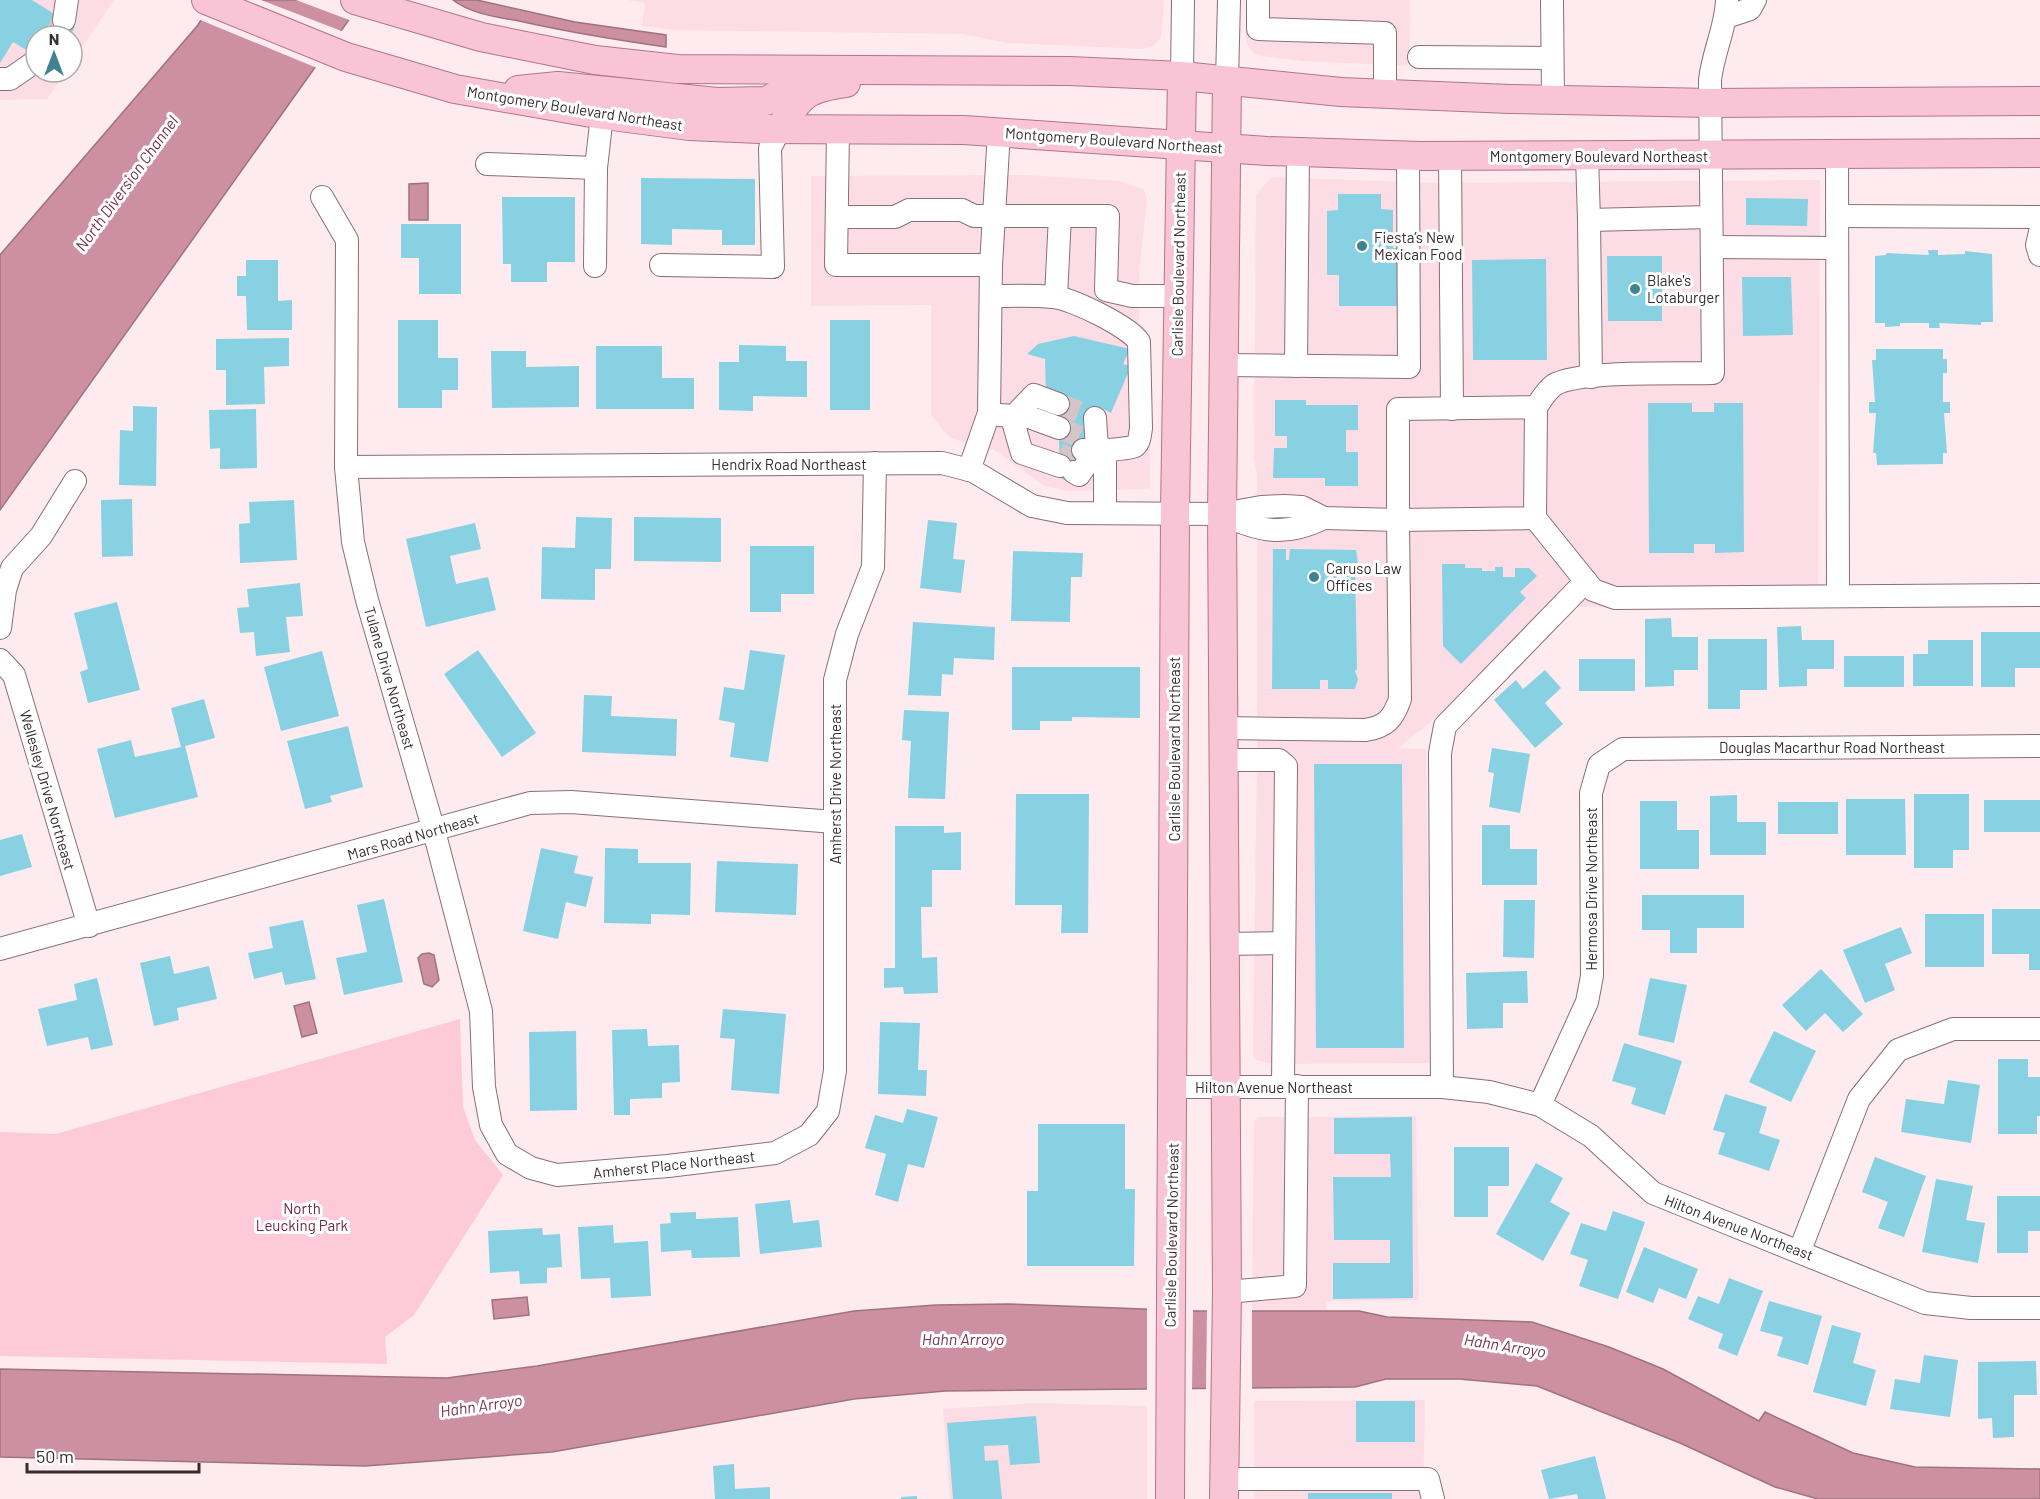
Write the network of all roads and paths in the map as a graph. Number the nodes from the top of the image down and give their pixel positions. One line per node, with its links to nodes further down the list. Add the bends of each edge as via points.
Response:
1 (206, 0): 17 (main road, Montgomery Boulevard Northeast, via 346,57)
2 (1183, 0): 14 (street, Carlisle Boulevard Northeast)
3 (1228, 0): 16 (street)
4 (1258, 0): 18 (street, via 1258,29 1385,33)
5 (1552, 0): 10 (street)
6 (1755, 0): 8 (street, via 1750,9)
7 (362, 3): 12 (main road, via 481,37 595,60 678,69)
8 (1726, 8): 21 (street, via 1712,57)
9 (1419, 57): 10 (street)
10 (1552, 58): 19 (street)
11 (24, 69): 15 (street, via 10,79)
12 (793, 71): 13 (main road); 17 (main road, via 783,90 767,101 717,102 558,86)
13 (898, 71): 14 (main road, via 1069,71); 23 (main road, via 808,91)
14 (1182, 76): 16 (main road); 26 (main road, Carlisle Boulevard Northeast)
15 (0, 79)
16 (1227, 81): 18 (main road); 27 (main road)
17 (477, 93): 22 (main road, Montgomery Boulevard Northeast)
18 (1385, 94): 19 (main road)
19 (1553, 99): 21 (main road)
20 (2040, 101): 21 (main road)
21 (1711, 103): 31 (street)
22 (602, 115): 23 (main road, Montgomery Boulevard Northeast, via 689,126); 36 (street)
23 (780, 129): 24 (main road, Montgomery Boulevard Northeast); 49 (street, via 770,148 773,267)
24 (838, 130): 25 (main road, Montgomery Boulevard Northeast); 41 (street)
25 (999, 132): 26 (main road, Montgomery Boulevard Northeast); 38 (street)
26 (1179, 144): 27 (main road, Montgomery Boulevard Northeast); 53 (main road, Carlisle Boulevard Northeast)
27 (1227, 147): 28 (main road, Montgomery Boulevard Northeast); 55 (main road)
28 (1298, 152): 32 (main road, Montgomery Boulevard Northeast); 56 (street)
29 (2040, 153): 30 (main road, Montgomery Boulevard Northeast)
30 (1837, 154): 31 (main road, Montgomery Boulevard Northeast); 40 (street)
31 (1711, 155): 34 (main road, Montgomery Boulevard Northeast); 42 (street)
32 (1408, 156): 33 (main road, Montgomery Boulevard Northeast); 56 (street, via 1409,367)
33 (1450, 156): 34 (main road, Montgomery Boulevard Northeast); 59 (street)
34 (1587, 156): 44 (street)
35 (487, 164): 36 (street)
36 (596, 168): 51 (street)
37 (322, 197): 64 (street, Tulane Drive Northeast, via 347,240)
38 (984, 216): 39 (street); 41 (street, via 962,210 909,210 895,217); 50 (street)
39 (1060, 216): 53 (street, via 1108,216 1106,290 1132,296); 54 (street)
40 (1837, 216): 43 (street); 47 (street)
41 (837, 217): 50 (street, via 836,265)
42 (1711, 217): 44 (street); 46 (street)
43 (2040, 217)
44 (1589, 220): 57 (street)
45 (2040, 232): 48 (street)
46 (1712, 247): 47 (street); 57 (street, via 1713,374)
47 (1837, 248): 74 (street)
48 (2040, 255)
49 (661, 265)
50 (991, 265): 52 (street)
51 (595, 266)
52 (991, 296): 54 (street); 60 (street)
53 (1178, 296): 68 (main road, Carlisle Boulevard Northeast)
54 (1056, 297): 62 (street, via 1123,325 1139,342 1139,442 1126,448)
55 (1224, 365): 56 (street); 69 (main road)
56 (1296, 366)
57 (1591, 377): 58 (street, via 1552,386)
58 (1536, 407): 59 (street); 70 (street)
59 (1452, 409): 71 (street, via 1398,409)
60 (989, 413): 61 (street); 65 (street)
61 (1012, 418): 62 (street, via 1032,408); 62 (street, via 1022,453)
62 (1076, 441): 67 (street)
63 (875, 463): 64 (street, Hendrix Road Northeast); 65 (street, Hendrix Road Northeast, via 942,464); 81 (street, Amherst Drive Northeast, via 873,567 847,634 835,680)
64 (346, 467): 82 (street, Tulane Drive Northeast, via 353,542 364,589)
65 (969, 470): 67 (street, Hendrix Road Northeast, via 1032,506 1068,513)
66 (75, 481): 75 (street, via 41,536 12,568)
67 (1105, 512): 68 (street, Hendrix Road Northeast)
68 (1175, 512): 69 (street, Hendrix Road Northeast); 90 (main road, Carlisle Boulevard Northeast)
69 (1222, 514): 71 (street, via 1262,529 1302,529 1324,518); 77 (main road)
70 (1534, 518): 71 (street); 72 (street)
71 (1398, 520): 77 (street, via 1401,699 1394,717 1380,728 1365,730)
72 (1586, 580): 74 (street, via 1593,590 1615,598); 91 (street, via 1445,726 1440,753)
73 (2040, 595): 74 (street)
74 (1838, 596)
75 (0, 628)
76 (0, 660): 83 (street, Wellesley Drive Northeast, via 14,675)
77 (1223, 728): 80 (main road)
78 (2040, 746): 79 (street, Douglas Macarthur Road Northeast)
79 (1623, 749): 92 (street, Hermosa Drive Northeast, via 1599,765 1591,793 1592,976 1587,1002)
80 (1224, 760): 84 (street, via 1279,760 1286,766); 85 (main road)
81 (835, 822): 82 (street, Mars Road Northeast, via 571,802 530,803); 93 (street, Amherst Drive Northeast, via 835,1071)
82 (434, 831): 83 (street, Mars Road Northeast); 94 (street, Tulane Drive Northeast, via 481,1011 484,1087 491,1125)
83 (88, 926): 86 (street, Mars Road Northeast)
84 (1284, 943): 85 (street); 89 (street)
85 (1225, 944): 88 (main road)
86 (0, 950)
87 (2040, 1029): 95 (street, via 1953,1029 1898,1050 1859,1100)
88 (1225, 1086): 89 (street, Hilton Avenue Northeast); 90 (street, Hilton Avenue Northeast); 96 (main road)
89 (1290, 1086): 91 (street, Hilton Avenue Northeast); 96 (street, via 1295,1286)
90 (1173, 1087): 99 (main road, Carlisle Boulevard Northeast)
91 (1442, 1087): 92 (street, Hilton Avenue Northeast, via 1490,1092)
92 (1540, 1105): 95 (street, Hilton Avenue Northeast, via 1591,1136 1653,1193)
93 (828, 1111): 94 (street, Amherst Place Northeast, via 809,1135 775,1153 557,1175 531,1168)
94 (507, 1154)
95 (1800, 1250): 97 (street, Hilton Avenue Northeast, via 1925,1303)
96 (1227, 1299): 98 (main road)
97 (2040, 1308)
98 (1224, 1489): 100 (street, via 1428,1479)
99 (1170, 1499)
100 (1433, 1499)

